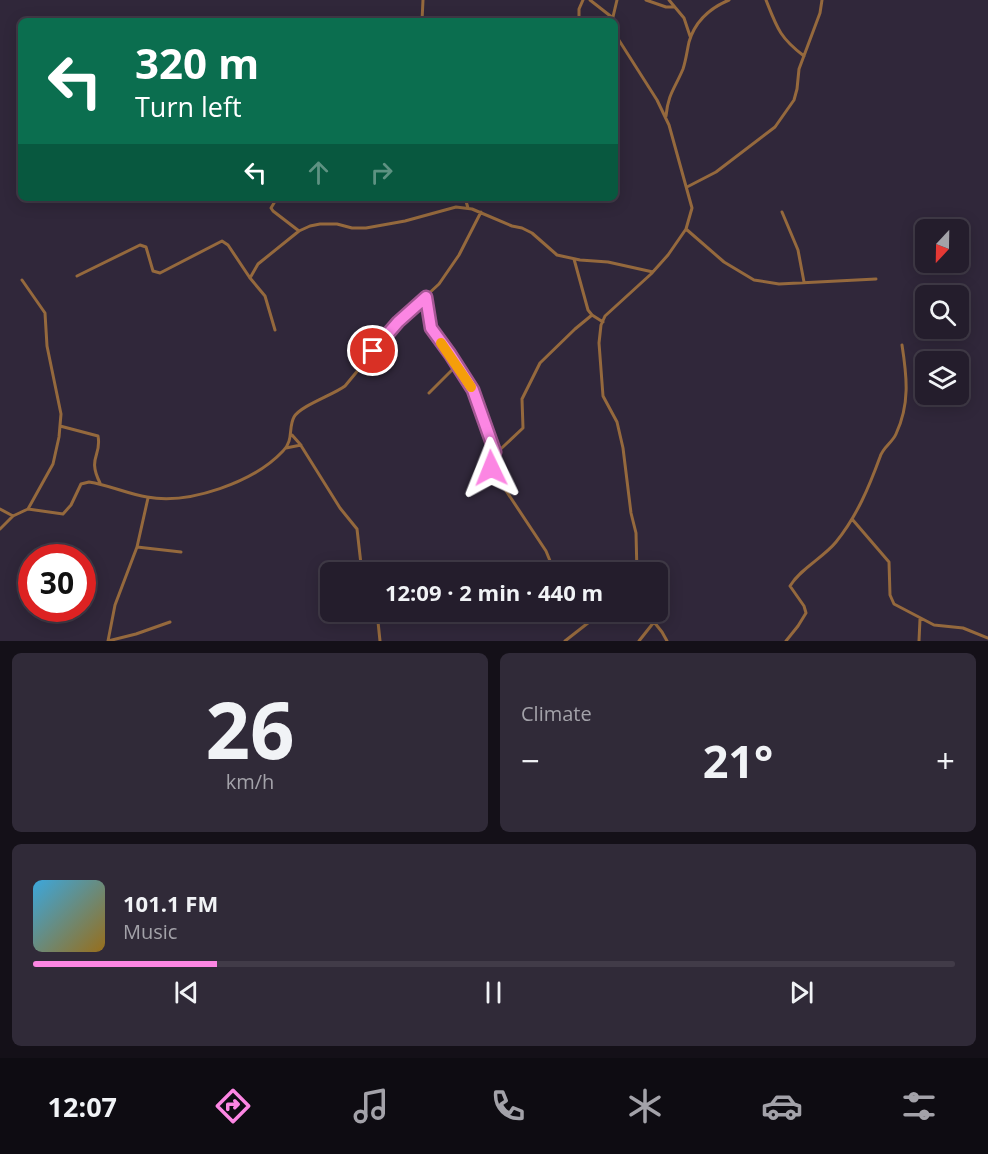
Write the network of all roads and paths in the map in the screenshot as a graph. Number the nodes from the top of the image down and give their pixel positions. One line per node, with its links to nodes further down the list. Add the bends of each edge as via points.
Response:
1 (423, 0): 11 (street)
2 (583, 0): 12 (street)
3 (590, 0): 13 (street)
4 (617, 0): 14 (street)
5 (646, 0): 10 (street)
6 (669, 0): 10 (street)
7 (729, 0): 15 (street, via 700,19)
8 (766, 0): 17 (street, via 780,34)
9 (822, 0): 17 (street)
10 (675, 7): 15 (street, via 684,18)
11 (422, 18)
12 (579, 18)
13 (612, 18)
14 (613, 18)
15 (690, 38): 18 (street, via 683,70 670,94)
16 (618, 39): 18 (street)
17 (804, 56): 19 (street, via 794,100 776,127 716,172)
18 (666, 118): 19 (street)
19 (687, 187): 25 (street, via 692,208)
20 (275, 201): 26 (street, via 273,211)
21 (466, 201): 22 (street)
22 (468, 208): 23 (street); 26 (street, via 456,207 378,226 320,224)
23 (481, 212): 27 (street, via 532,233 557,255); 34 (street, via 459,255)
24 (782, 212): 33 (street, via 798,250)
25 (686, 229): 28 (street); 33 (street, via 724,262 754,280)
26 (299, 231): 30 (street, via 258,264)
27 (574, 259): 28 (street); 35 (street)
28 (653, 272): 36 (street)
29 (77, 276): 30 (street, via 140,245 146,247 153,271 160,273 222,241)
30 (250, 278): 37 (street, via 266,296)
31 (876, 279): 33 (street)
32 (22, 280): 41 (street, via 47,319 47,346)
33 (804, 282)
34 (426, 297): 39 (street, via 431,328); 42 (street, via 398,322 345,386 300,410 294,417)
35 (592, 315): 36 (street); 45 (street, via 540,363 522,399 523,428)
36 (603, 322): 57 (street, via 599,343 603,396 617,422 624,448)
37 (275, 330)
38 (902, 345): 51 (street, via 908,387 900,424 883,450)
39 (457, 365): 40 (street); 45 (street, via 476,398)
40 (429, 393)
41 (60, 426): 46 (street, via 98,436 94,471); 49 (street, via 53,464)
42 (292, 435): 43 (street); 44 (street)
43 (301, 445): 44 (street); 55 (street, via 357,529)
44 (286, 448): 47 (street, via 258,472 235,484 185,497)
45 (495, 452): 56 (street, via 490,459 491,468)
46 (100, 483): 47 (street); 49 (street, via 81,484 63,514)
47 (148, 498): 53 (street)
48 (0, 508): 50 (street)
49 (28, 509): 50 (street)
50 (13, 516): 52 (street)
51 (852, 519): 58 (street, via 889,562 890,595 894,603); 69 (street, via 826,554 790,586 806,613)
52 (0, 529)
53 (137, 547): 54 (street); 64 (street, via 115,605)
54 (181, 552)
55 (361, 562)
56 (550, 562)
57 (637, 562)
58 (920, 619): 63 (street); 70 (street)
59 (170, 622): 64 (street)
60 (378, 622): 65 (street)
61 (589, 622): 66 (street)
62 (654, 622): 67 (street); 68 (street)
63 (988, 638)
64 (108, 641)
65 (381, 641)
66 (565, 641)
67 (639, 641)
68 (667, 641)
69 (786, 641)
70 (918, 641)

